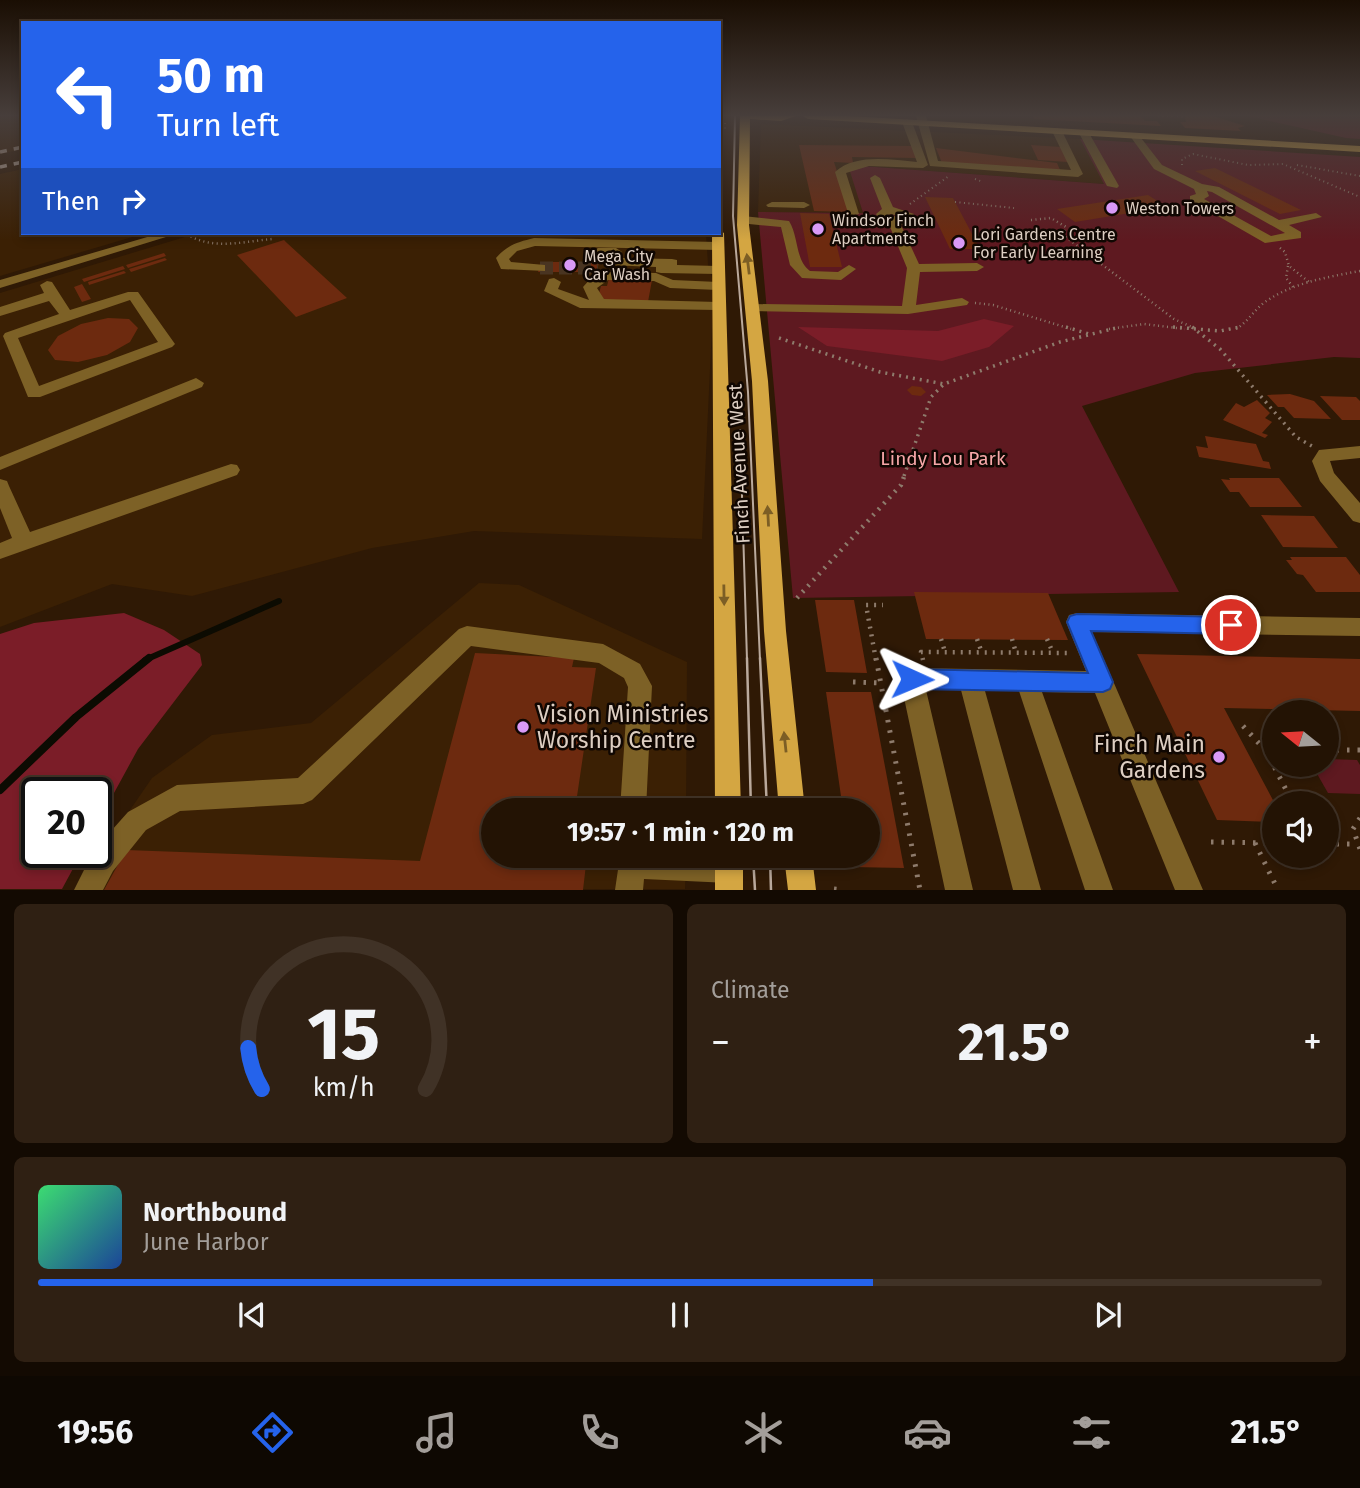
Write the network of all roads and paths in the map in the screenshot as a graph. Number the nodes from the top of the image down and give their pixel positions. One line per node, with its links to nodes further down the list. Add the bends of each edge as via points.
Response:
1 (745, 158): 26 (main road, Finch Avenue West)
2 (920, 158): 23 (street, via 923,165 863,164 840,172)
3 (932, 158): 4 (street, via 934,164 1078,174)
4 (1070, 158)
5 (1098, 158): 16 (street)
6 (1151, 158): 17 (street, via 1158,167)
7 (1185, 158): 10 (path)
8 (1212, 158): 9 (path)
9 (1283, 164): 11 (path); 18 (path)
10 (1182, 171)
11 (1360, 176)
12 (874, 178): 24 (street)
13 (943, 180): 24 (path)
14 (977, 180): 15 (path)
15 (983, 182)
16 (1113, 186)
17 (1201, 192): 28 (street, via 1215,189); 34 (street, via 1194,198)
18 (1360, 197)
19 (955, 202): 22 (path)
20 (772, 205): 21 (street)
21 (804, 205)
22 (1014, 208)
23 (853, 214)
24 (894, 214): 41 (street)
25 (1316, 217): 28 (street)
26 (743, 220): 42 (street, via 785,224 794,263 807,275 841,276); 55 (main road, Finch Avenue West, one-way to 26)
27 (1031, 220): 59 (path, via 1051,218 1066,227 1063,234 1174,319)
28 (1277, 224): 34 (street, via 1297,235)
29 (166, 235): 45 (street)
30 (188, 235): 32 (path, via 232,244)
31 (558, 235): 33 (street)
32 (273, 239)
33 (718, 239): 35 (street); 43 (main road, Finch Avenue West)
34 (1269, 240): 37 (path, via 1285,252)
35 (675, 244): 39 (street, via 534,242 513,248 502,258 506,267); 46 (street)
36 (526, 251): 46 (street, via 616,252 614,262)
37 (1288, 264): 48 (path); 50 (path, via 1286,278)
38 (977, 267): 41 (street)
39 (540, 268)
40 (598, 268): 46 (street)
41 (914, 268): 56 (street)
42 (849, 269)
43 (718, 270): 46 (street); 52 (main road, Finch Avenue West)
44 (1360, 271): 48 (path)
45 (41, 272): 49 (street); 51 (street)
46 (669, 274): 52 (street); 54 (street); 54 (street, via 606,276 597,280 590,293 600,303)
47 (554, 282): 54 (street, via 551,290 580,304 669,312)
48 (1309, 282): 50 (path)
49 (0, 285)
50 (1294, 288): 59 (path, via 1263,303 1235,330)
51 (52, 295): 57 (street); 58 (street)
52 (718, 296): 54 (street); 95 (main road, Finch Avenue West, one-way to 95)
53 (962, 302): 56 (street); 60 (path, via 993,305)
54 (670, 303)
55 (753, 308): 56 (street); 96 (main road, Finch Avenue West, one-way to 55)
56 (908, 310)
57 (0, 312)
58 (67, 316): 58 (street, via 10,336 34,393 167,344 133,295)
59 (1199, 330): 60 (path, via 1153,323); 65 (path, via 1296,437)
60 (1089, 334): 63 (path)
61 (779, 338): 63 (path, via 864,370)
62 (196, 383): 66 (street)
63 (943, 384): 72 (path, via 931,397 901,485)
64 (1360, 452): 65 (street)
65 (1325, 454): 69 (street, via 1321,461 1326,476)
66 (0, 464)
67 (231, 470): 70 (street)
68 (2, 494): 70 (street)
69 (1360, 516)
70 (24, 542): 71 (street)
71 (0, 551)
72 (797, 598)
73 (883, 605): 89 (path, via 866,605)
74 (1360, 627): 83 (street, via 1077,622)
75 (941, 639): 79 (path)
76 (977, 639): 80 (path)
77 (1012, 639): 81 (path)
78 (1047, 639): 82 (path)
79 (945, 652): 80 (path); 84 (path, via 921,652)
80 (982, 653): 81 (path)
81 (1016, 653): 82 (path)
82 (1054, 653): 83 (path)
83 (1090, 653): 88 (street)
84 (927, 679): 85 (street); 111 (street, via 912,679)
85 (970, 680): 86 (street); 112 (street)
86 (1027, 681): 88 (street); 113 (street)
87 (853, 682): 89 (path)
88 (1103, 682): 114 (street)
89 (881, 683): 110 (path)
90 (1243, 726): 91 (path)
91 (1262, 746)
92 (1339, 750): 93 (path)
93 (1360, 750)
94 (635, 798): 107 (street, via 640,685 632,671 603,654 467,636 303,791 177,798 137,821 103,861)
95 (728, 798)
96 (791, 798)
97 (1360, 818): 102 (path, via 1353,830)
98 (1211, 842): 99 (path)
99 (1255, 843): 100 (path); 115 (path)
100 (1262, 843)
101 (1339, 845): 102 (path)
102 (1359, 847)
103 (799, 868): 108 (main road)
104 (630, 870): 105 (street)
105 (729, 872)
106 (834, 889): 109 (path)
107 (88, 890)
108 (802, 890)
109 (843, 890)
110 (920, 890)
111 (959, 890)
112 (1027, 890)
113 (1099, 890)
114 (1189, 890)
115 (1278, 890)

